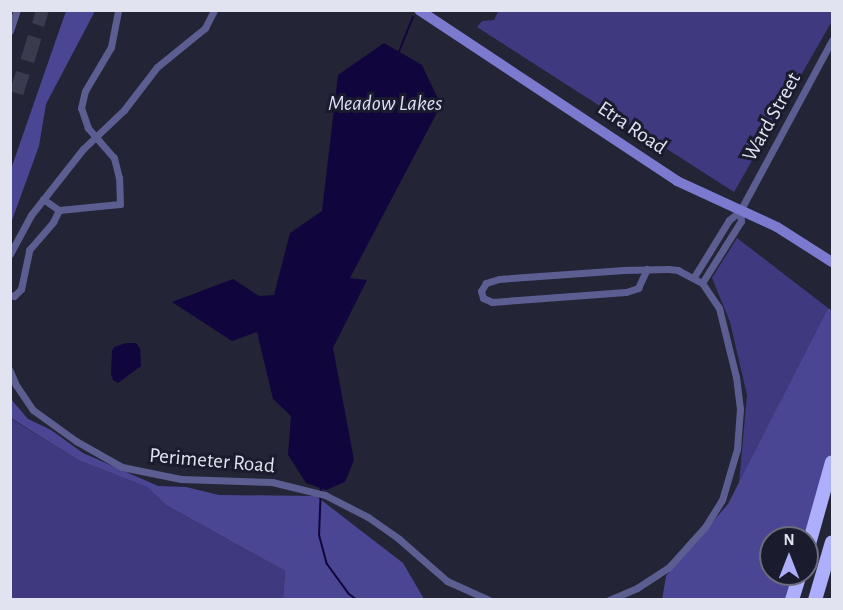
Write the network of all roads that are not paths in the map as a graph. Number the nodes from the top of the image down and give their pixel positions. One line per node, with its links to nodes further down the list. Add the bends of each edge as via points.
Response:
1 (17, 10): 5 (street)
2 (118, 10): 7 (street, via 111,47 81,100 82,114)
3 (214, 10): 7 (street, via 205,28 157,67 124,110)
4 (419, 10): 10 (main road, Etra Road, via 677,181)
5 (10, 31)
6 (832, 40): 10 (street, Ward Street)
7 (96, 137): 8 (street); 9 (street, via 114,158 120,204)
8 (43, 199): 9 (street); 11 (street)
9 (59, 210): 16 (street, via 29,250 21,289)
10 (740, 211): 12 (main road, Etra Road, via 794,237); 14 (street, via 729,220); 15 (street, via 741,221)
11 (10, 254)
12 (832, 262)
13 (647, 269): 13 (street, via 644,280 634,291 492,302 483,298 482,286 489,280); 14 (street, via 678,270)
14 (694, 277): 15 (street)
15 (702, 283): 22 (street, via 719,308 738,392 739,430 728,482 705,527 669,567)
16 (10, 296)
17 (10, 371): 21 (street, Perimeter Road, via 33,410 122,467 181,479 272,482 315,491 376,522 447,581)
18 (832, 462): 19 (highway)
19 (814, 526)
20 (832, 542): 23 (highway)
21 (489, 600)
22 (609, 600)
23 (815, 600)

